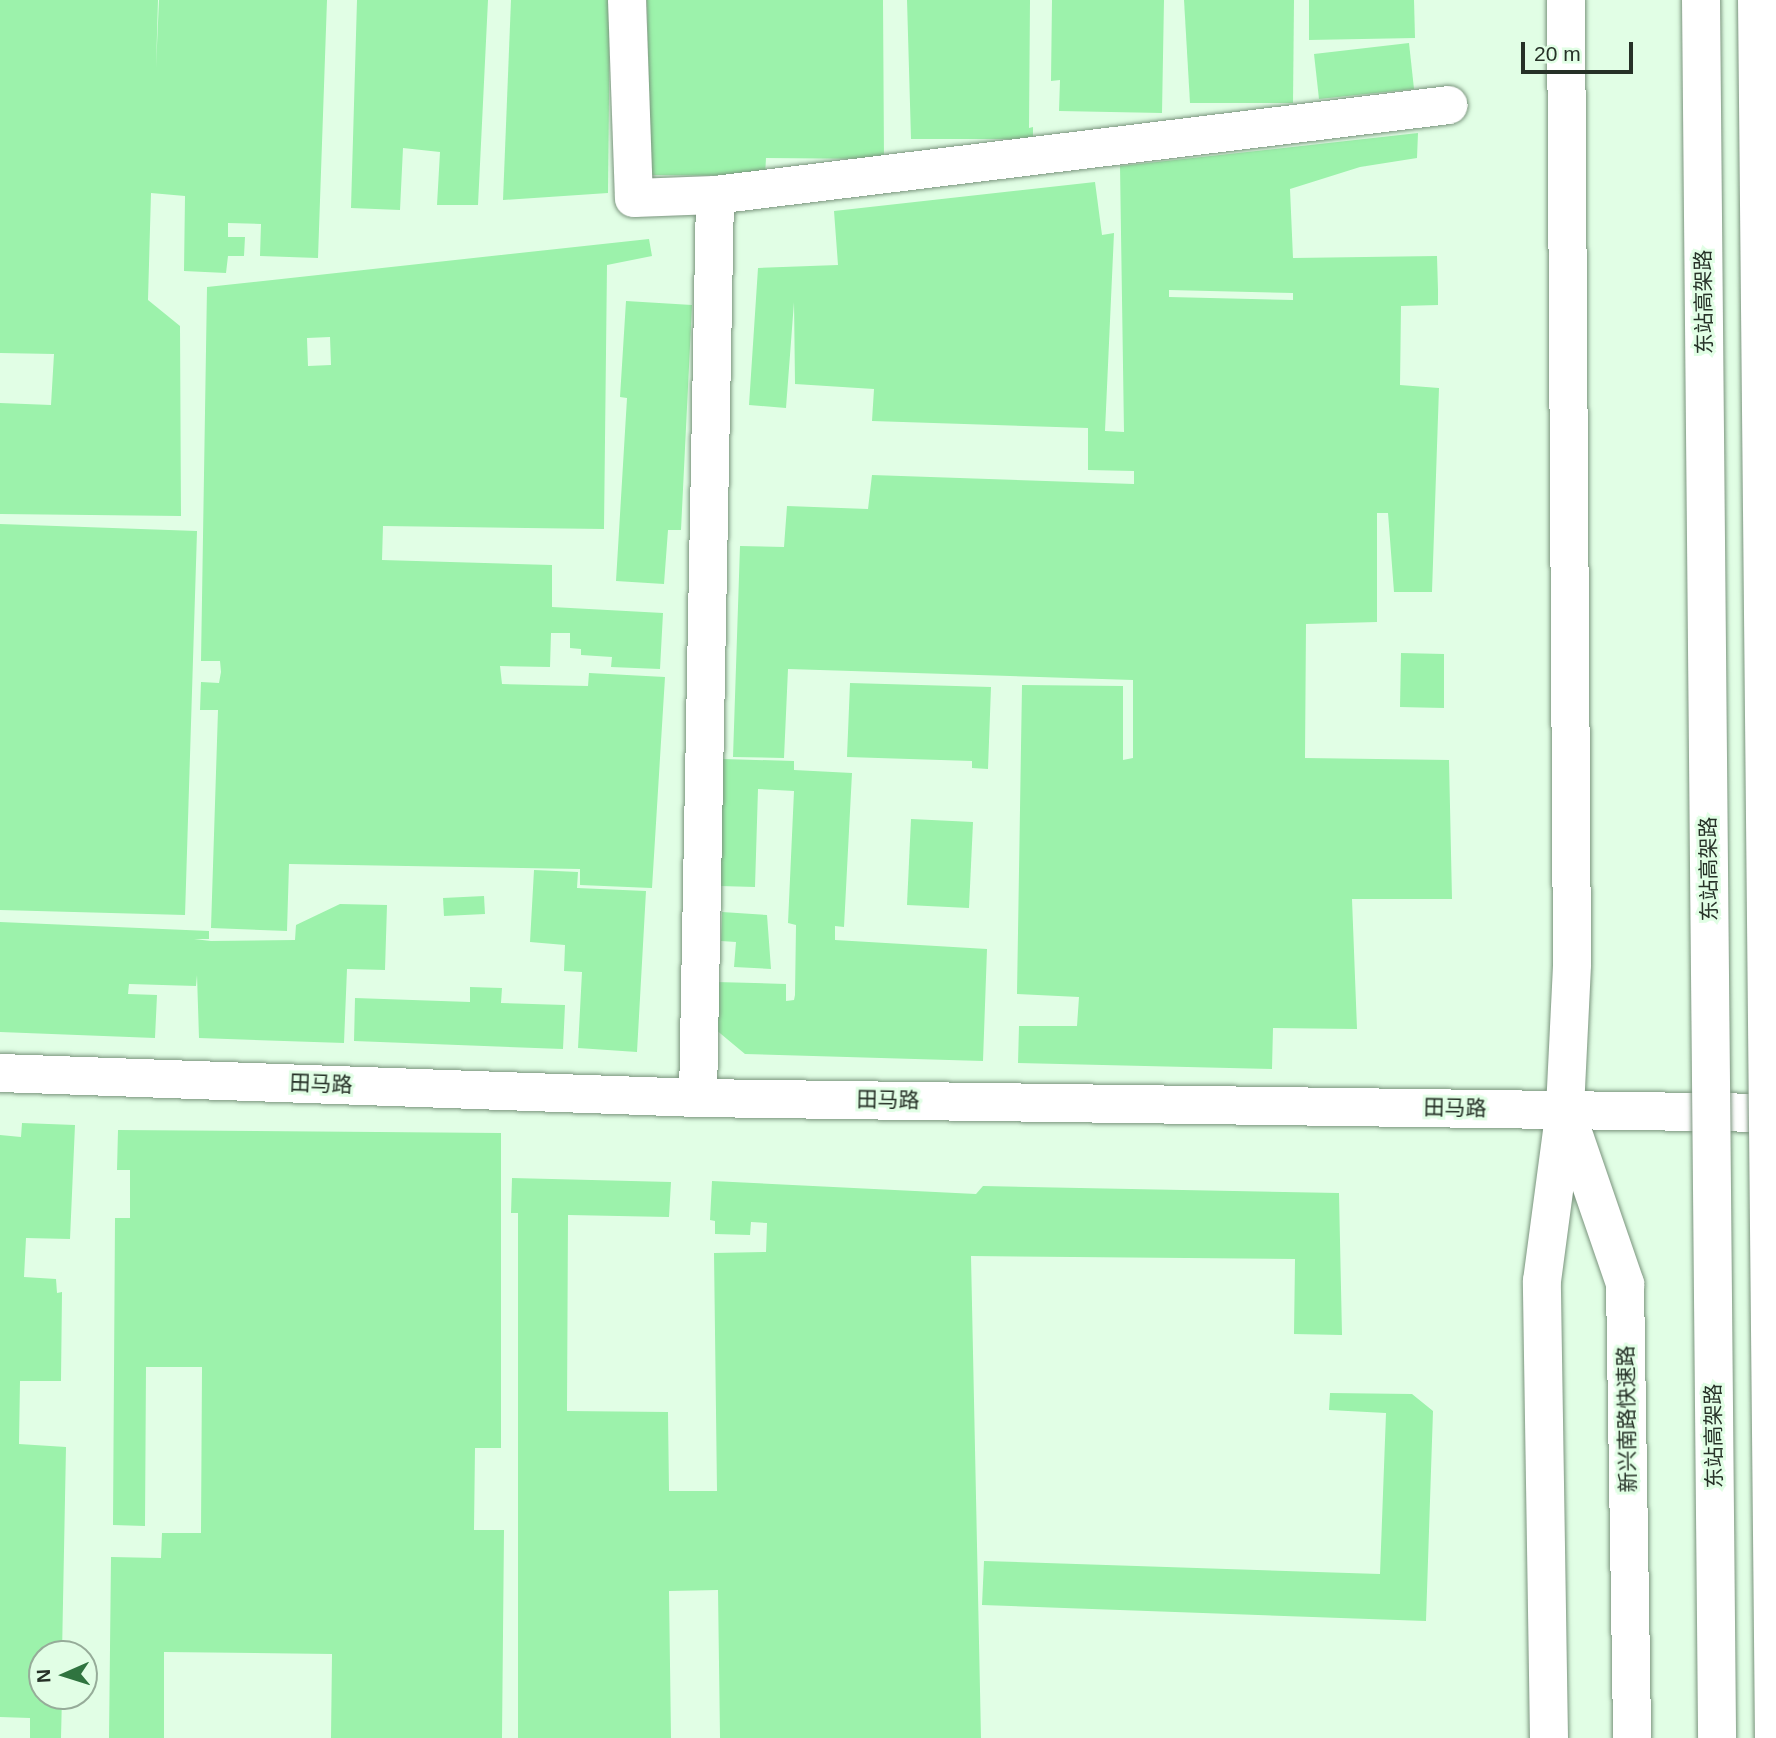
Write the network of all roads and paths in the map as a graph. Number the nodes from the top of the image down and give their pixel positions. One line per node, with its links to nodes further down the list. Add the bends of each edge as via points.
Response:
1 (627, 0): 6 (main road, via 634,198)
2 (1566, 0): 9 (main road, via 1572,964)
3 (1701, 0): 13 (main road, 东站高架路, bridge)
4 (1757, 0): 14 (main road, bridge)
5 (1449, 104): 6 (main road)
6 (715, 195): 8 (main road)
7 (0, 1073): 8 (main road, 田马路)
8 (698, 1098): 9 (main road, 田马路)
9 (1565, 1109): 10 (main road, 田马路); 11 (main road, via 1542,1282); 12 (main road, 新兴南路快速路, via 1625,1284)
10 (1776, 1113)
11 (1549, 1738)
12 (1632, 1738)
13 (1717, 1738)
14 (1774, 1738)

